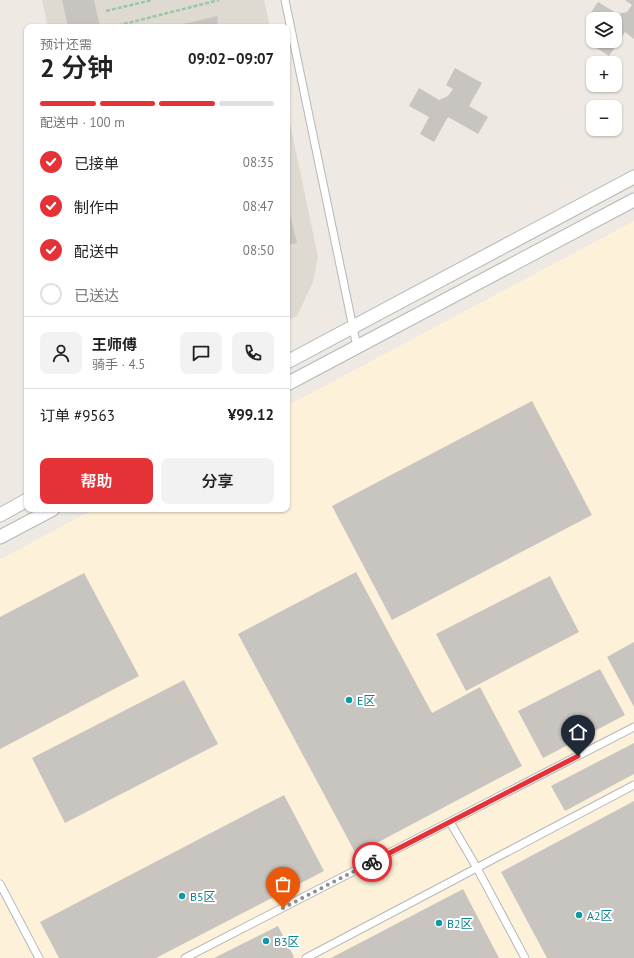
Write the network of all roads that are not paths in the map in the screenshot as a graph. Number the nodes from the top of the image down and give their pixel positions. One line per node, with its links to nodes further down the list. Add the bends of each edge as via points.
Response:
1 (285, 0): 2 (lane)
2 (290, 24)
3 (290, 24): 6 (lane)
4 (634, 177): 6 (street)
5 (634, 200): 7 (street)
6 (353, 327): 7 (lane); 8 (street)
7 (357, 347): 9 (street)
8 (290, 360)
9 (290, 382)
10 (24, 502): 12 (street)
11 (47, 512): 13 (street)
12 (0, 515)
13 (0, 537)
14 (634, 727): 16 (lane)
15 (634, 785): 17 (lane)
16 (450, 822): 17 (lane); 20 (lane)
17 (477, 868): 21 (lane); 22 (lane)
18 (0, 884): 19 (lane)
19 (39, 958)
20 (185, 958)
21 (306, 958)
22 (525, 958)

